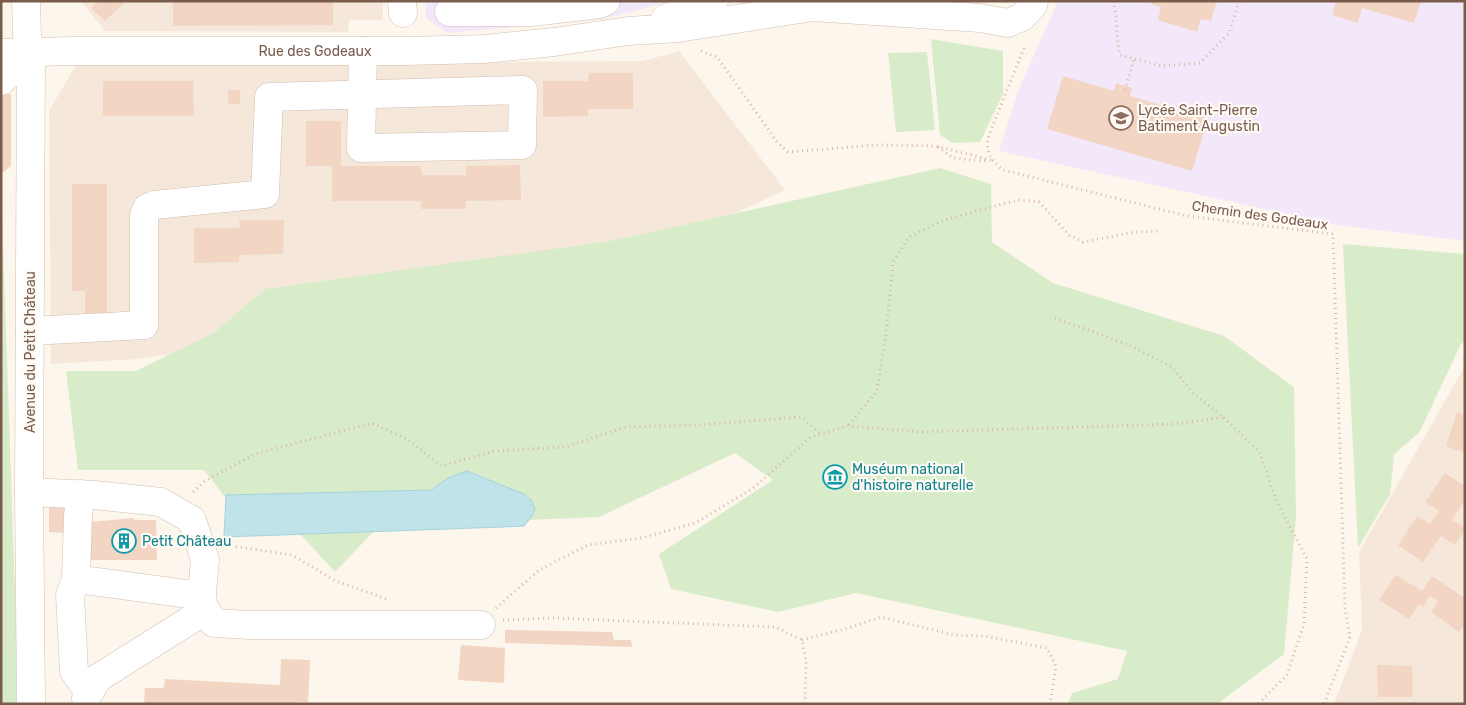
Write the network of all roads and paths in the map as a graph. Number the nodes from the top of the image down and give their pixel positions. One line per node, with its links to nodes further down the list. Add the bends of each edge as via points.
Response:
1 (26, 1): 14 (street, Avenue du Petit Château)
2 (606, 1): 7 (street, via 532,12)
3 (714, 1): 9 (street, Rue des Godeaux)
4 (1034, 1): 8 (street, Rue des Godeaux, via 1022,17 1008,22 814,7)
5 (1113, 1): 15 (path, via 1120,55)
6 (1239, 1): 15 (path, via 1229,33 1200,64 1162,66)
7 (453, 7): 12 (street, via 438,27)
8 (678, 28): 9 (street, Rue des Godeaux); 19 (path, via 689,46 717,57 777,142 788,152 876,144)
9 (628, 31): 12 (street, Rue des Godeaux, via 484,49)
10 (1024, 48): 20 (path, via 986,144)
11 (363, 51): 12 (street, Rue des Godeaux); 14 (street, Rue des Godeaux); 18 (street)
12 (406, 51)
13 (1, 53): 14 (street, Rue des Godeaux)
14 (31, 53): 16 (street); 23 (street, Avenue du Petit Château)
15 (1134, 59): 17 (path)
16 (1, 81)
17 (1125, 90)
18 (362, 94): 18 (street, via 361,148 522,145 523,90); 23 (street, via 269,97 266,194 146,208 144,325)
19 (936, 146): 20 (path); 20 (path, via 952,158)
20 (991, 160): 40 (path, Chemin des Godeaux, via 1003,170 1187,216 1333,234 1345,608 1350,636)
21 (1159, 231): 25 (path, via 1083,242 1070,235 1039,202 1018,200 944,220 910,238 893,262 877,391)
22 (1056, 318): 24 (path, via 1129,345 1172,366 1193,394)
23 (30, 331): 27 (street, Avenue du Petit Château)
24 (1223, 418): 25 (path, via 1176,424 921,432); 39 (path, via 1259,451 1276,500 1308,559 1304,624 1287,675)
25 (848, 426): 26 (path)
26 (821, 434): 29 (path, via 801,417 626,427 566,447 494,451 441,466 409,440 372,423 255,454 205,481); 34 (path, via 811,438 752,489 695,523 641,538 588,545 539,570 494,610)
27 (30, 492): 28 (street); 36 (street, Avenue du Petit Château)
28 (81, 494): 29 (street, via 161,502); 31 (street)
29 (175, 510): 30 (street, via 192,520)
30 (198, 540): 32 (path, via 292,556 336,581); 33 (street, via 205,560)
31 (76, 579): 33 (street); 33 (street, via 70,595 74,671 87,695 98,678)
32 (388, 600)
33 (204, 603): 34 (street, via 214,622 249,625)
34 (486, 622): 35 (path, via 553,618 775,627)
35 (802, 640): 37 (path, via 806,661); 38 (path, via 881,617 954,635 984,636 1047,648 1056,666)
36 (31, 704)
37 (805, 704)
38 (1050, 704)
39 (1258, 704)
40 (1324, 704)

